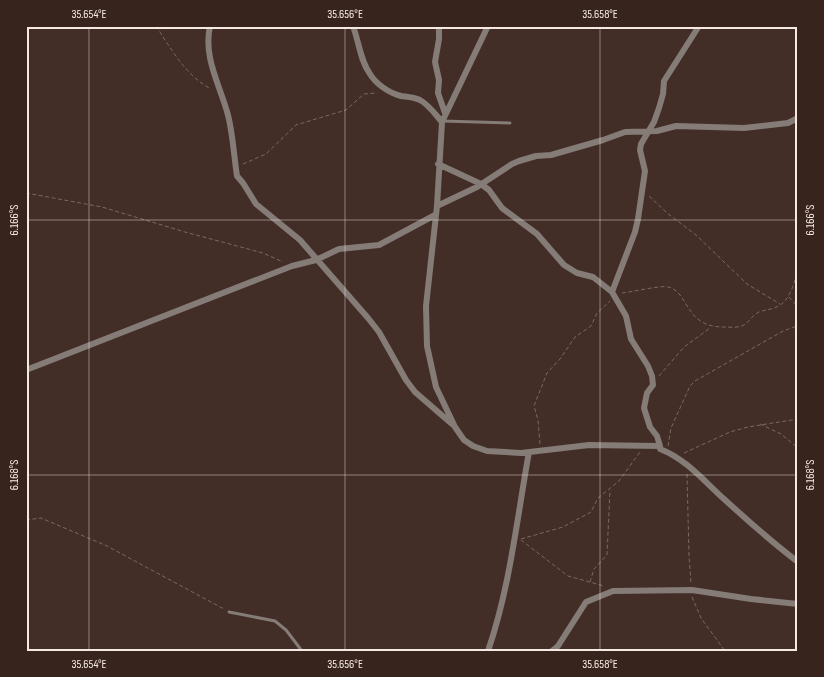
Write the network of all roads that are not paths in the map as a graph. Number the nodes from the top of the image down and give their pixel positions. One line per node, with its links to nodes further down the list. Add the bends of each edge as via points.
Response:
1 (210, 26): 15 (street, via 208,51 228,118 237,176 256,204 287,228)
2 (352, 26): 8 (street, via 370,74 386,90 421,101)
3 (439, 26): 6 (street, via 435,62 438,93)
4 (488, 26): 6 (street)
5 (698, 26): 10 (street, via 664,81 659,108)
6 (445, 113): 8 (street)
7 (798, 118): 10 (street, via 788,123 744,128 676,126)
8 (442, 121): 9 (lane); 11 (street)
9 (510, 123)
10 (648, 132): 12 (street, via 625,132 558,153 519,161); 16 (street, via 640,150 644,172 635,232)
11 (438, 164): 12 (street); 13 (street)
12 (481, 184): 13 (street); 16 (street, via 502,208 537,234 564,265 592,278)
13 (437, 206): 14 (street)
14 (436, 215): 15 (street, via 378,245 339,249); 18 (street, via 426,306 427,346 436,387)
15 (316, 260): 17 (street, via 292,266); 18 (street, via 379,332 415,392)
16 (613, 293): 19 (street, via 626,316 632,340 648,366 652,385 644,408)
17 (26, 370)
18 (455, 427): 20 (street, via 473,446 502,452)
19 (660, 446): 20 (street, via 589,444); 21 (street, via 685,463)
20 (529, 452): 25 (street, via 506,590)
21 (798, 562)
22 (798, 604): 26 (street, via 692,590 613,591 586,602)
23 (228, 612): 24 (lane, via 275,620)
24 (302, 651)
25 (488, 651)
26 (552, 651)

